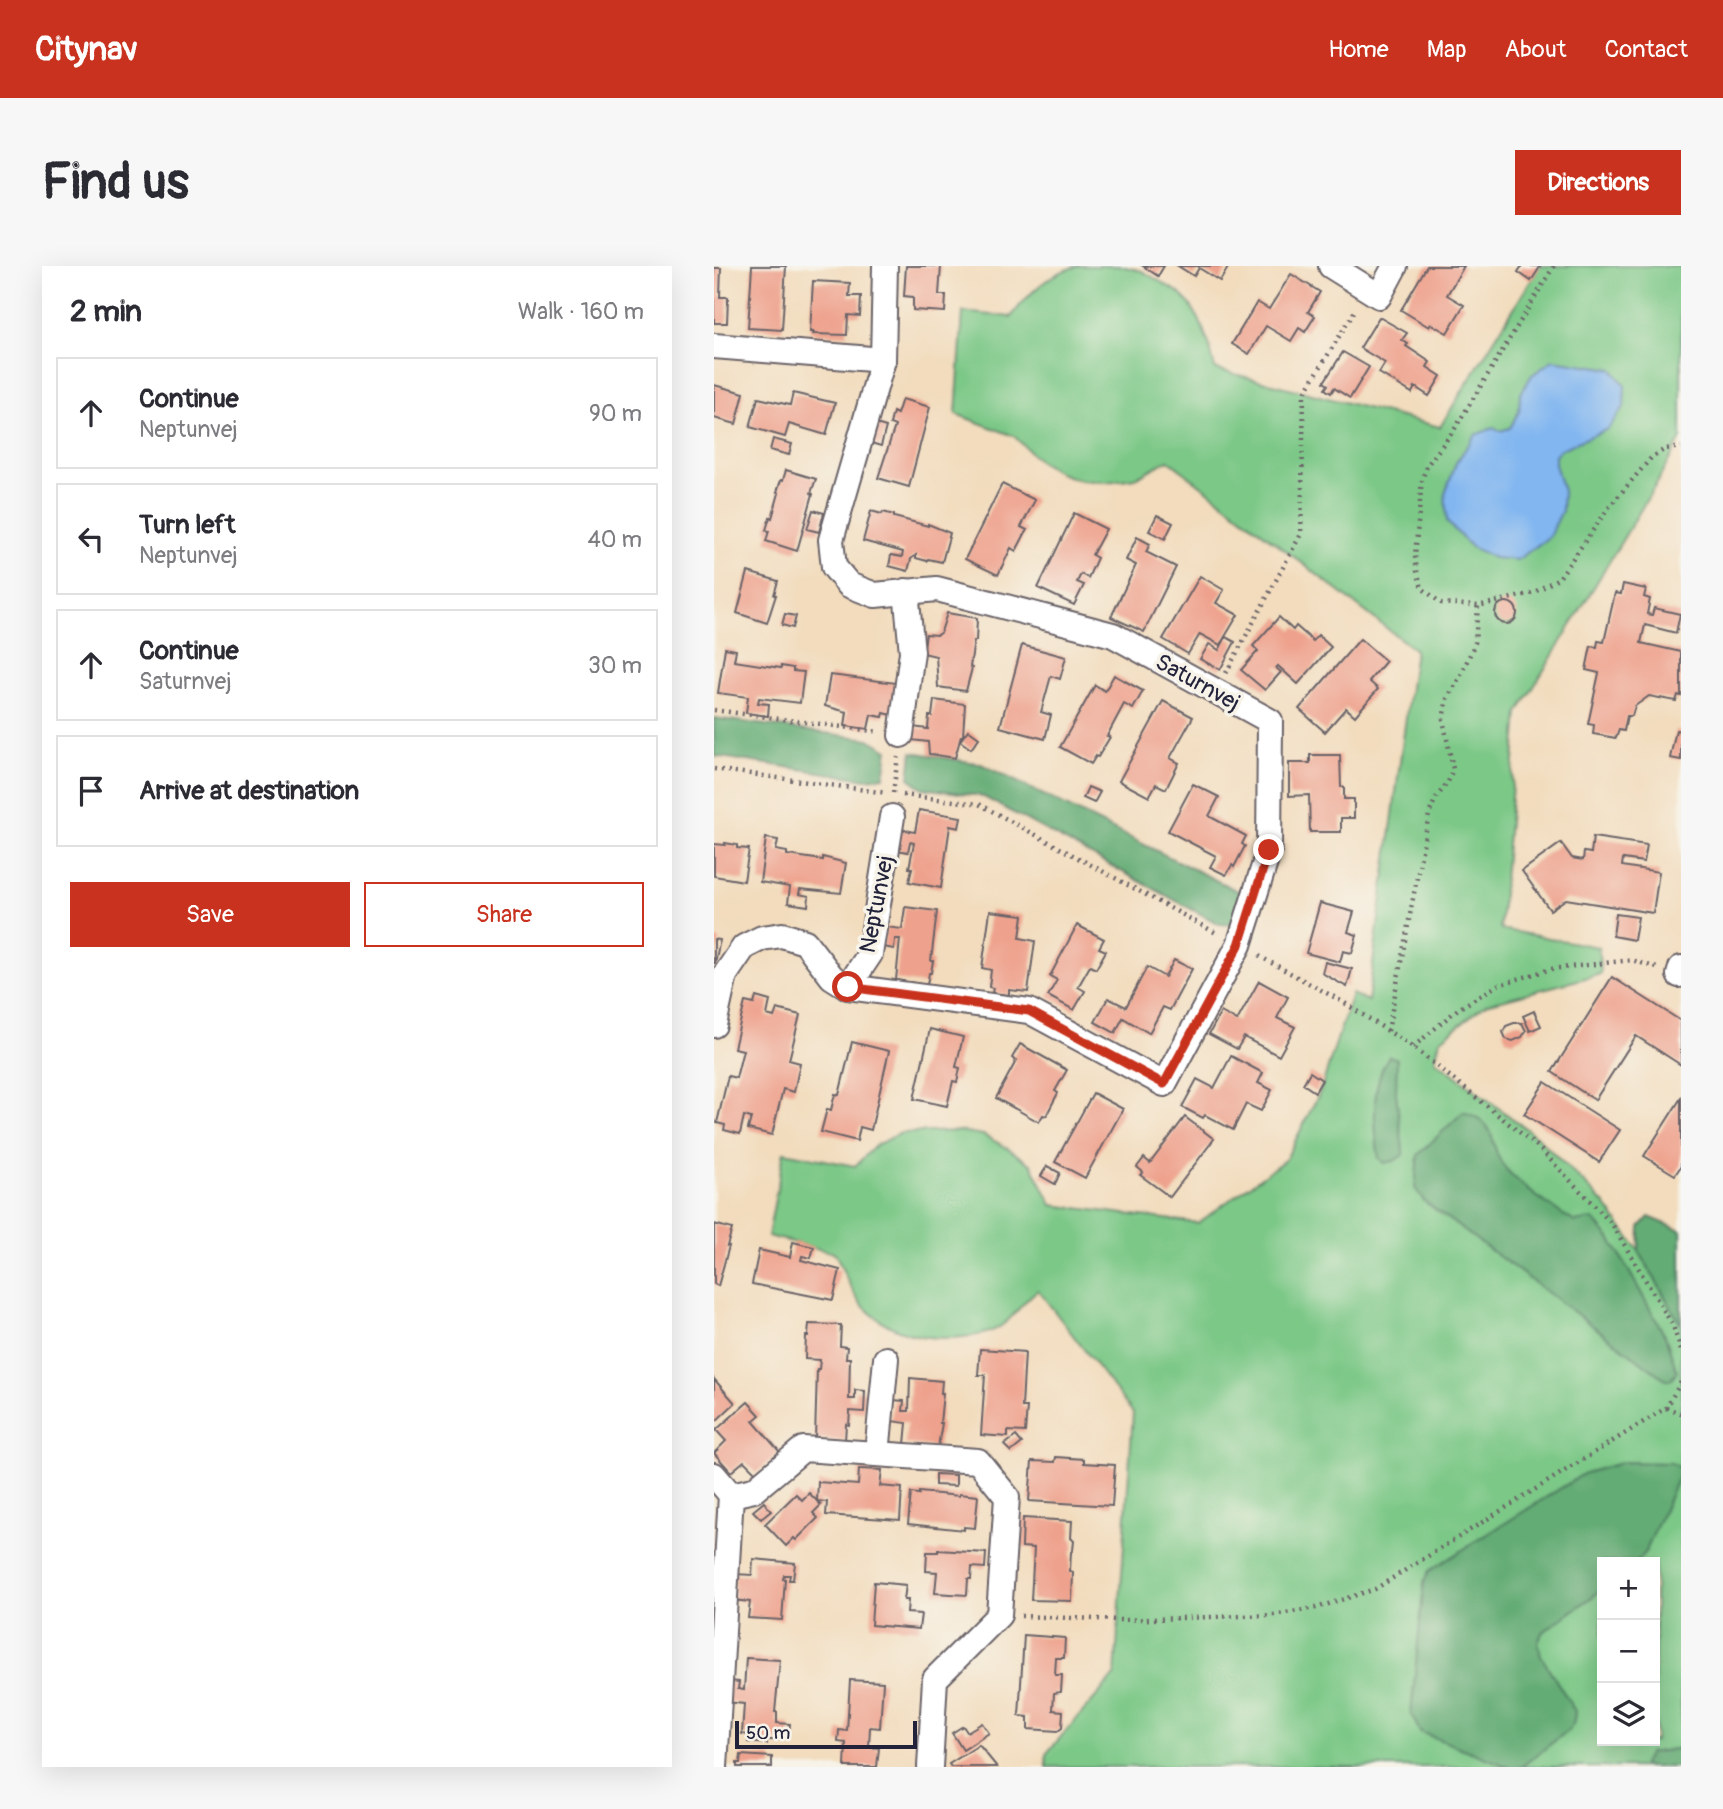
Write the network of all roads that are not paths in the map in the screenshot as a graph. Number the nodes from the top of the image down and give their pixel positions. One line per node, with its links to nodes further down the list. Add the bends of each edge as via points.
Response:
1 (886, 266): 5 (street, Saturnvej)
2 (1331, 266): 3 (street, via 1379,296)
3 (1395, 266)
4 (714, 346): 5 (street)
5 (883, 360): 6 (street, Saturnvej, via 831,540 834,567 849,585 875,595)
6 (906, 591): 7 (street, via 912,652); 9 (street, Saturnvej, via 937,589 1114,635 1270,721 1269,850 1239,945 1164,1084 1029,1011)
7 (901, 735)
8 (892, 817): 9 (street, Neptunvej, via 870,954)
9 (848, 987): 10 (street, Neptunvej, via 832,977 805,942 782,935 762,937 744,947 725,975)
10 (714, 1025)
11 (886, 1359): 12 (street)
12 (877, 1454): 14 (street, via 803,1449 754,1490); 16 (street, via 978,1461 1007,1497 999,1615 935,1679)
13 (714, 1475): 14 (street)
14 (732, 1495): 15 (street)
15 (715, 1767)
16 (930, 1767)

